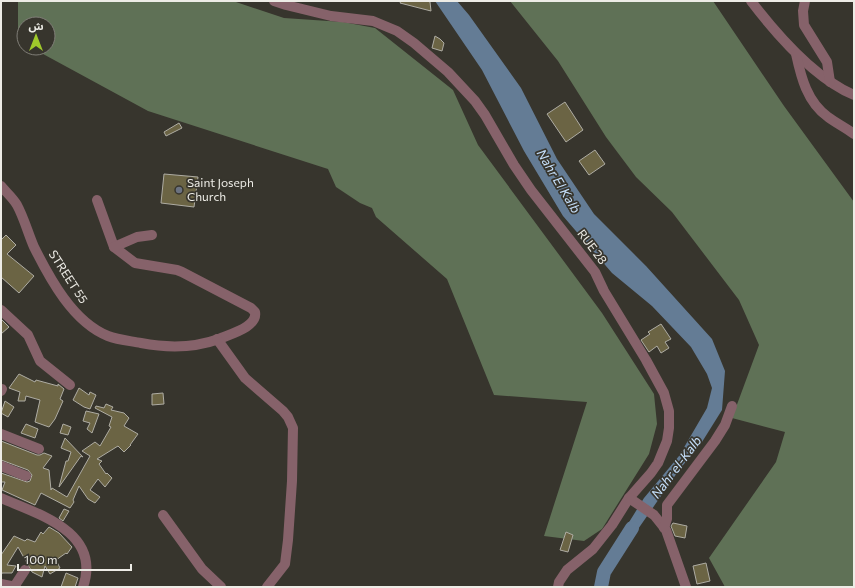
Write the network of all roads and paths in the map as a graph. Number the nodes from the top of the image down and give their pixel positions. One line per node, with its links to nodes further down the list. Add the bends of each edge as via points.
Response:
1 (274, 1): 21 (street, RUE 28, via 331,16 373,22 397,31 448,72 475,101 531,190 595,272 666,397 669,428 663,452 650,473)
2 (751, 1): 4 (street)
3 (805, 1): 5 (street, via 804,25 827,62)
4 (796, 54): 5 (street); 7 (street, via 809,98 826,116)
5 (830, 82): 6 (street)
6 (854, 95)
7 (854, 134)
8 (1, 186): 13 (street, STREET 55, via 16,204 50,278 81,319 96,330 109,336 178,347 198,345)
9 (97, 200): 11 (street)
10 (152, 235): 11 (street, via 137,237)
11 (114, 247): 13 (street, STREET 55, via 135,263 177,270 254,310 256,315 252,323)
12 (1, 310): 14 (street, via 28,335 40,361)
13 (217, 339): 29 (street, via 245,378 283,411 293,428 288,540 284,564)
14 (70, 385)
15 (732, 406): 23 (street, via 725,425 715,441 667,505)
16 (1, 434): 17 (street)
17 (38, 450)
18 (1, 466): 19 (street)
19 (26, 476)
20 (1, 498): 27 (street, via 53,520 65,528 79,544 84,555 86,568)
21 (629, 498): 23 (street, via 654,515); 30 (street, RUE 28, via 593,549 567,570)
22 (163, 515): 28 (street, via 202,569)
23 (664, 528): 31 (street)
24 (25, 570): 26 (street)
25 (1, 584): 26 (street)
26 (15, 587)
27 (83, 587)
28 (221, 587)
29 (267, 587)
30 (558, 587)
31 (686, 587)

